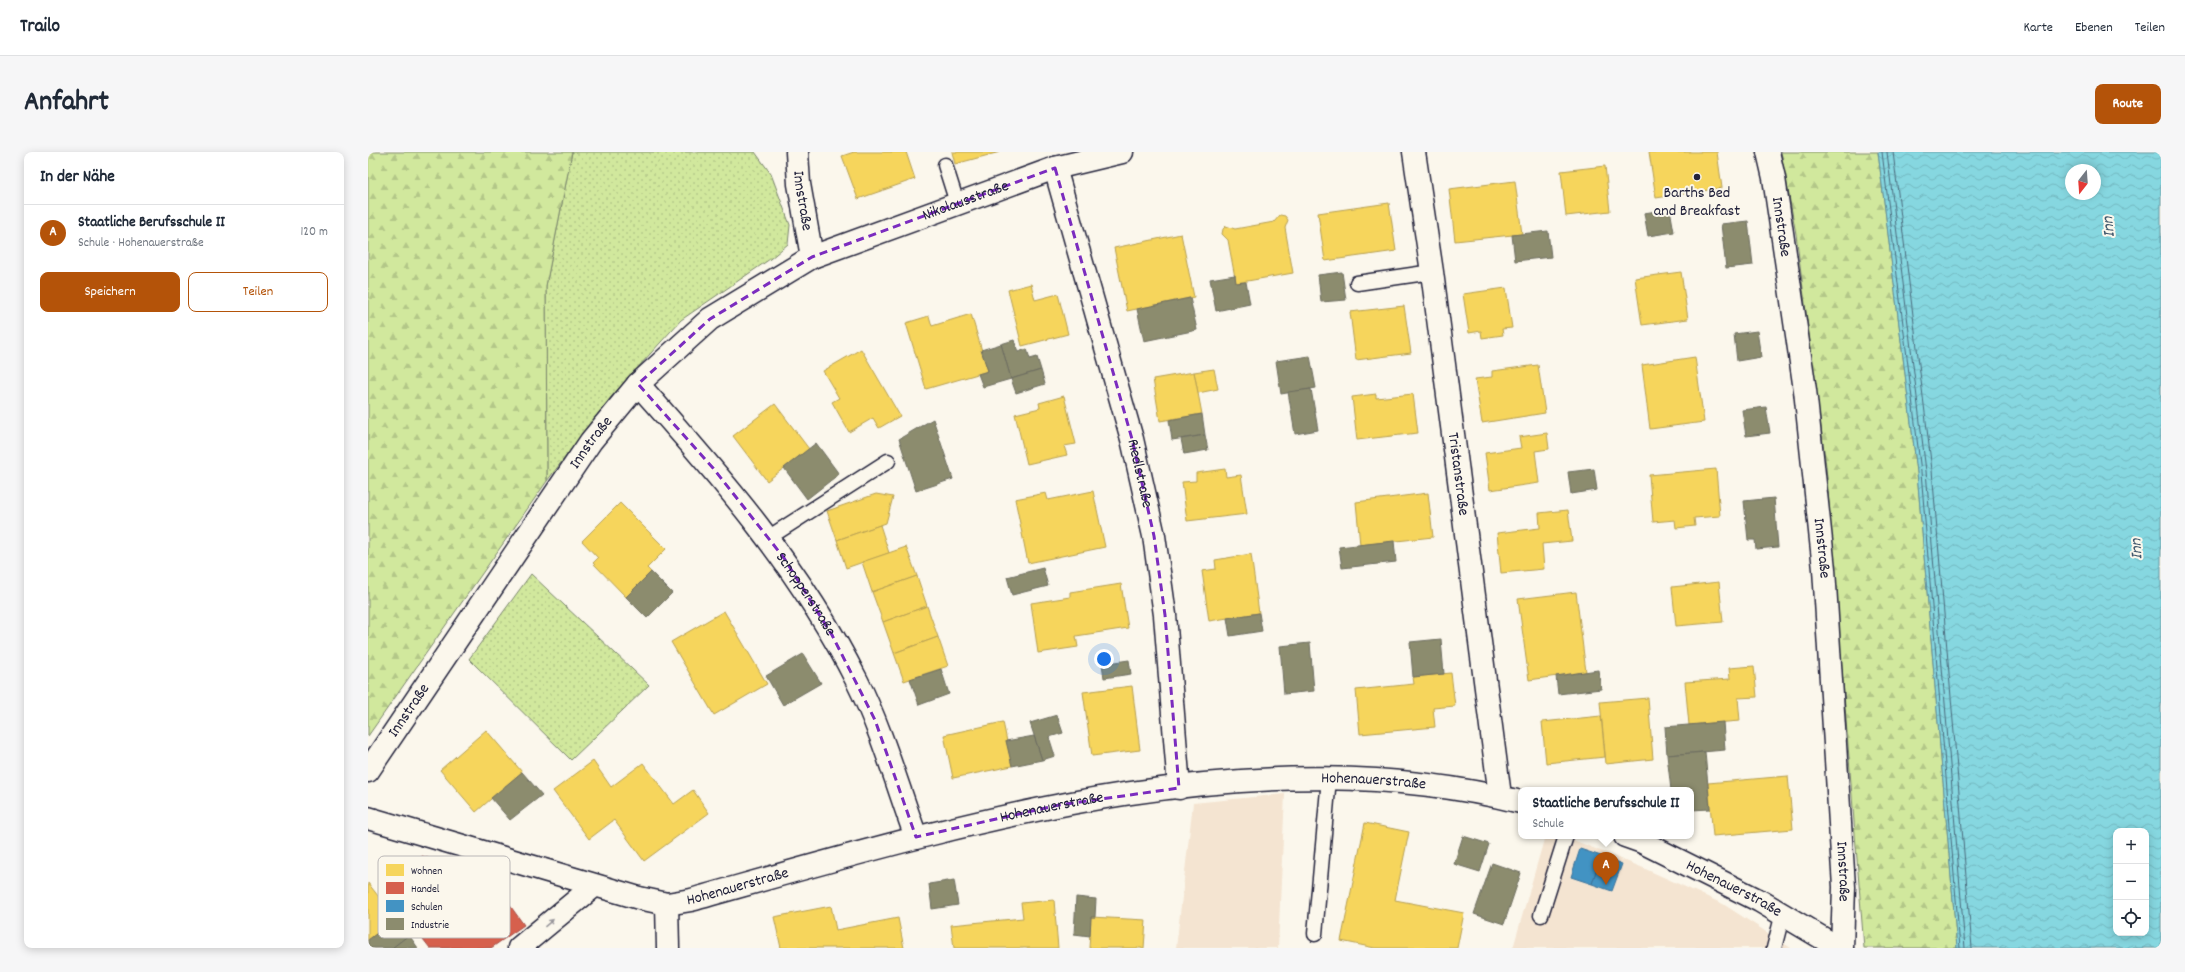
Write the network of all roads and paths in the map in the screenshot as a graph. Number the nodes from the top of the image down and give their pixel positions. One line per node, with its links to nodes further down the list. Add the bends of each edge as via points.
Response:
1 (797, 152): 8 (street, Innstraße, via 799,184)
2 (1122, 152): 6 (street, Nikolausstraße)
3 (1414, 152): 9 (street, Tristanstraße)
4 (1768, 152): 33 (street, Innstraße, via 1805,390 1824,569 1844,888)
5 (945, 165): 7 (lane)
6 (1055, 168): 7 (street, Nikolausstraße); 16 (street, Riedlstraße, via 1132,439 1154,536 1165,615)
7 (957, 203): 8 (street, Nikolausstraße)
8 (812, 257): 11 (street, Innstraße, via 710,319)
9 (1432, 272): 10 (lane); 17 (street, Tristanstraße)
10 (1357, 283)
11 (638, 384): 13 (street, Schopperstraße, via 713,468); 14 (street, Innstraße, via 591,441)
12 (888, 461): 13 (lane)
13 (768, 538): 20 (street, Schopperstraße, via 784,558 832,635 857,681 875,720)
14 (368, 771)
15 (1329, 778): 16 (street, Hohenauerstraße, via 1286,778); 17 (street, Hohenauerstraße, via 1380,780); 29 (lane)
16 (1179, 788): 20 (street, Hohenauerstraße, via 1059,805)
17 (1500, 796): 18 (street, Hohenauerstraße)
18 (1518, 801)
19 (368, 818): 23 (street, Hohenauerstraße)
20 (916, 837): 26 (street, Hohenauerstraße, via 690,900)
21 (1565, 839): 28 (lane)
22 (1634, 839): 27 (street, Hohenauerstraße)
23 (494, 856)
24 (510, 861): 25 (street, Hohenauerstraße)
25 (594, 886): 26 (street, Hohenauerstraße); 30 (street, one-way to 25)
26 (667, 904): 31 (street)
27 (1783, 913): 32 (lane); 33 (street, Hohenauerstraße)
28 (1541, 915)
29 (1315, 934)
30 (519, 948)
31 (668, 948)
32 (1774, 948)
33 (1840, 948)

